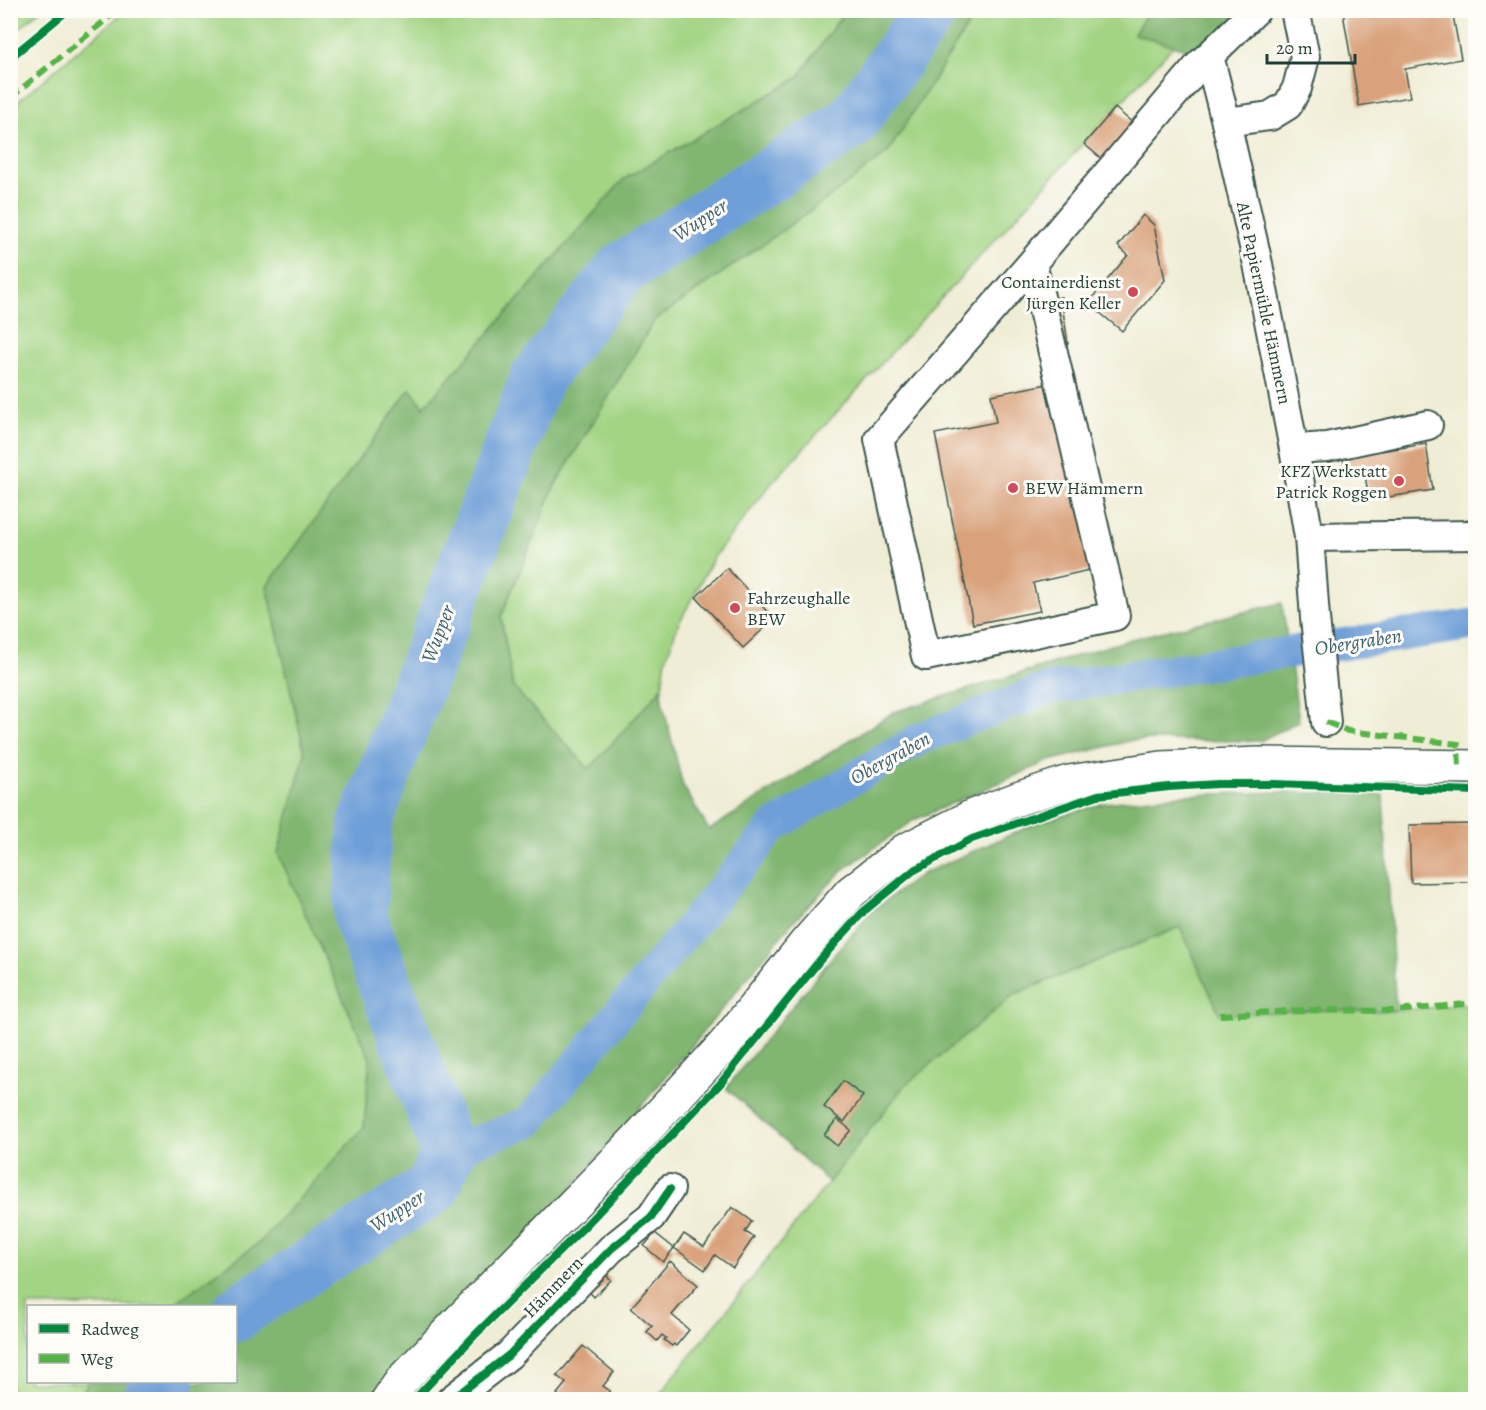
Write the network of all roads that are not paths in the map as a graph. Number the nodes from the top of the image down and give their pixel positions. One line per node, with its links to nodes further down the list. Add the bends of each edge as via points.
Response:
1 (1256, 10): 3 (street)
2 (1295, 10): 4 (street, via 1305,57 1288,105 1270,116)
3 (1209, 56): 4 (street, Alte Papiermühle Hämmern); 5 (street)
4 (1226, 122): 7 (street, Alte Papiermühle Hämmern)
5 (1032, 263): 5 (street, via 1115,616 926,656 879,439)
6 (1428, 425): 7 (street, via 1327,447)
7 (1294, 449): 9 (street, Alte Papiermühle Hämmern)
8 (1476, 534): 9 (street)
9 (1309, 537): 10 (street, Alte Papiermühle Hämmern)
10 (1326, 722)
11 (1476, 767): 13 (main road, via 1258,764 1161,768 1069,782 973,816 904,851 851,892 724,1045 402,1380)
12 (670, 1189): 14 (street, Hämmern, via 651,1217 611,1249 509,1355)
13 (388, 1400)
14 (451, 1400)

